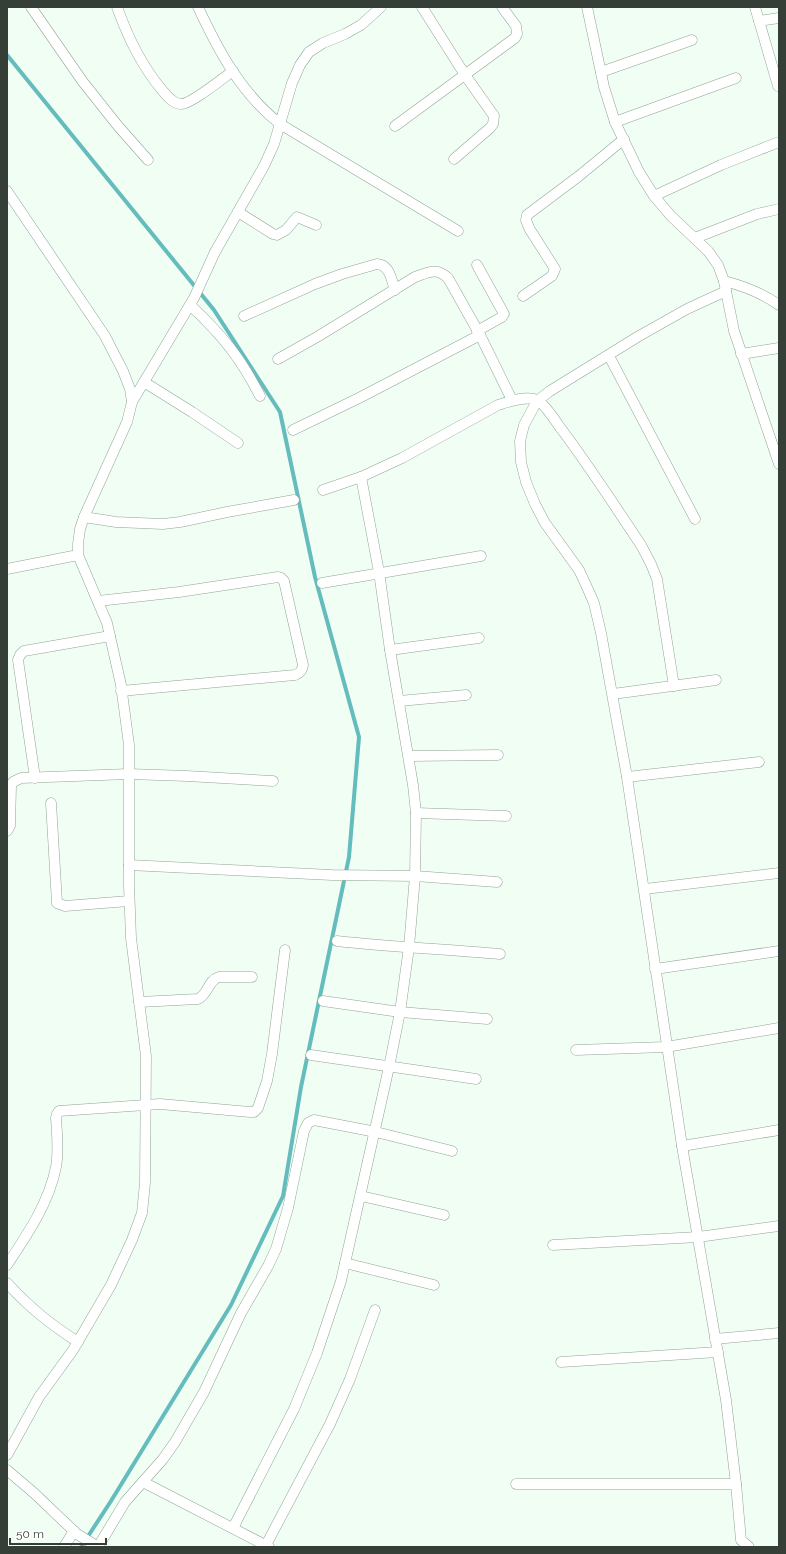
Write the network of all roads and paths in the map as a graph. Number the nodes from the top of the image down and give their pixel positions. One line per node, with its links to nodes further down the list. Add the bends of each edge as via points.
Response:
1 (31, 7): 23 (street, via 83,82)
2 (117, 7): 12 (street, via 126,34 139,60 169,99 176,103 192,101)
3 (198, 7): 12 (street)
4 (381, 7): 18 (street, via 361,25 309,52 292,83)
5 (422, 7): 14 (street)
6 (502, 7): 14 (street, via 516,26 515,38)
7 (587, 7): 13 (street)
8 (755, 7): 10 (street)
9 (779, 18): 10 (street)
10 (759, 21): 16 (street)
11 (692, 40): 13 (street)
12 (233, 71): 18 (street, via 248,94)
13 (601, 72): 17 (street)
14 (465, 75): 19 (street); 22 (street, via 494,116 494,120 490,128)
15 (736, 78): 17 (street)
16 (778, 86)
17 (615, 122): 20 (street)
18 (280, 124): 27 (street, via 264,166); 29 (street)
19 (396, 126)
20 (624, 139): 25 (street, via 639,172); 35 (street, via 527,215 529,228 554,272)
21 (779, 142): 25 (street)
22 (454, 158)
23 (148, 160)
24 (7, 191): 48 (street, via 105,336 124,371)
25 (654, 196): 30 (street)
26 (776, 210): 30 (street, via 757,214)
27 (238, 212): 28 (street, via 277,235 286,230 297,218); 36 (street, via 215,252)
28 (316, 225)
29 (458, 231)
30 (695, 238): 32 (street, via 718,265)
31 (477, 265): 39 (street, via 504,314)
32 (724, 281): 34 (street); 37 (street, via 757,292)
33 (395, 290): 38 (street, via 387,269 377,264 315,284); 39 (street, via 415,277 429,272 442,273 448,278); 43 (street)
34 (726, 291): 41 (street); 42 (street, via 687,309)
35 (522, 296)
36 (192, 302): 44 (street); 45 (street, via 231,347)
37 (779, 305)
38 (244, 316)
39 (478, 333): 46 (street); 49 (street, via 360,398)
40 (775, 349): 41 (street)
41 (741, 354): 51 (street)
42 (609, 356): 47 (street); 56 (street)
43 (278, 359)
44 (144, 382): 48 (street); 50 (street)
45 (260, 396)
46 (512, 400): 47 (street); 52 (street)
47 (537, 400): 67 (street, via 570,440 641,545 651,564 657,579); 69 (street, via 524,425 520,441 521,462 526,482 545,523 579,570 594,603)
48 (132, 402): 55 (street, via 127,422)
49 (293, 430)
50 (238, 443)
51 (779, 464)
52 (361, 477): 53 (street); 60 (street)
53 (323, 490)
54 (294, 500): 55 (street, via 163,524 116,522)
55 (84, 517): 57 (street)
56 (695, 519)
57 (78, 555): 59 (street); 62 (street)
58 (481, 556): 60 (street)
59 (7, 569)
60 (379, 572): 61 (street); 65 (street)
61 (322, 582)
62 (98, 601): 63 (street); 68 (street, via 278,577 284,581 303,665 300,673)
63 (110, 636): 68 (street); 77 (street, via 24,651 20,654 18,660)
64 (479, 638): 65 (street)
65 (390, 650): 71 (street)
66 (716, 680): 67 (street)
67 (674, 686): 69 (street)
68 (122, 691): 75 (street)
69 (613, 694): 76 (street)
70 (466, 695): 71 (street)
71 (399, 701): 73 (street)
72 (498, 755): 73 (street)
73 (409, 756): 80 (street)
74 (759, 762): 76 (street)
75 (130, 774): 77 (street); 78 (street); 83 (street)
76 (627, 777): 87 (street)
77 (35, 778): 82 (street, via 21,778 12,782 10,826)
78 (273, 781)
79 (51, 803): 88 (street, via 57,903 65,906)
80 (416, 813): 81 (street); 85 (street)
81 (506, 816)
82 (7, 831)
83 (129, 865): 85 (street, via 332,876); 88 (street)
84 (779, 873): 87 (street)
85 (415, 876): 86 (street); 90 (street)
86 (497, 882)
87 (645, 889): 94 (street)
88 (129, 901): 97 (street, via 131,938)
89 (337, 941): 90 (street)
90 (409, 947): 93 (street); 98 (street)
91 (285, 950): 106 (street, via 272,1054 258,1108 250,1112)
92 (779, 950): 94 (street)
93 (500, 954)
94 (656, 969): 101 (street)
95 (252, 977): 97 (street, via 215,978 198,999)
96 (323, 1001): 98 (street)
97 (140, 1002): 106 (street, via 146,1056)
98 (400, 1012): 99 (street); 104 (street)
99 (487, 1019)
100 (779, 1028): 101 (street)
101 (666, 1047): 102 (street); 109 (street)
102 (576, 1050)
103 (311, 1055): 104 (street)
104 (390, 1066): 105 (street); 108 (street)
105 (476, 1079)
106 (146, 1105): 117 (street, via 62,1110 57,1114 57,1159 50,1190 40,1213); 123 (street, via 142,1213 111,1285)
107 (779, 1130): 109 (street)
108 (376, 1132): 110 (street); 111 (street); 128 (street, via 314,1120 308,1123 276,1249 176,1442)
109 (682, 1146): 114 (street)
110 (452, 1151)
111 (361, 1196): 112 (street); 116 (street)
112 (444, 1215)
113 (779, 1226): 114 (street)
114 (698, 1237): 115 (street); 122 (street)
115 (553, 1245)
116 (345, 1263): 119 (street); 131 (street, via 318,1353 294,1408)
117 (7, 1265)
118 (7, 1283): 123 (street, via 19,1297 52,1325)
119 (434, 1286)
120 (375, 1310): 133 (street, via 350,1379 330,1424)
121 (779, 1333): 122 (street)
122 (715, 1339): 124 (street)
123 (78, 1342): 126 (street, via 39,1397)
124 (718, 1352): 125 (street); 130 (street)
125 (561, 1362)
126 (7, 1455)
127 (7, 1470): 132 (street)
128 (143, 1482): 131 (street); 134 (street, via 125,1502)
129 (516, 1484): 130 (street)
130 (736, 1484): 136 (street, via 741,1540)
131 (233, 1528): 133 (street)
132 (75, 1533): 134 (street); 135 (street)
133 (262, 1545)
134 (96, 1546)
135 (64, 1547)
136 (749, 1547)

